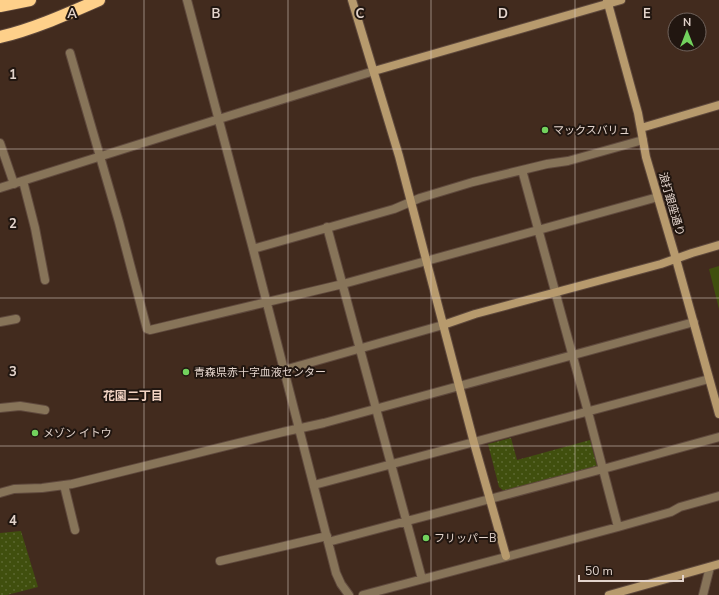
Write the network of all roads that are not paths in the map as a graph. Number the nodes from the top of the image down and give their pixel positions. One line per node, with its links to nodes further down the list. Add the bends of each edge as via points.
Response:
1 (30, 0): 7 (highway)
2 (99, 0): 8 (highway, via 13,34)
3 (187, 0): 12 (street)
4 (352, 0): 10 (street)
5 (621, 0): 6 (street)
6 (607, 2): 10 (street); 13 (street, 浪打銀座通り)
7 (0, 6)
8 (0, 36)
9 (70, 53): 16 (street)
10 (374, 71): 12 (street); 22 (street)
11 (719, 105): 13 (street)
12 (219, 119): 16 (street); 26 (street)
13 (641, 128): 14 (street, 浪打銀座通り)
14 (643, 140): 17 (street, via 568,161); 21 (street, 浪打銀座通り)
15 (0, 143): 19 (street)
16 (100, 157): 18 (street); 32 (street, via 147,329)
17 (522, 170): 22 (street, via 473,182); 24 (street)
18 (23, 181): 19 (street); 29 (street)
19 (14, 184): 20 (street)
20 (0, 188)
21 (658, 197): 24 (street); 27 (street, 浪打銀座通り)
22 (411, 202): 23 (street); 28 (street)
23 (328, 227): 26 (street); 30 (street)
24 (539, 230): 28 (street); 31 (street)
25 (719, 245): 27 (street)
26 (253, 248): 32 (street)
27 (676, 259): 31 (street); 35 (street, 浪打銀座通り)
28 (426, 262): 30 (street); 36 (street)
29 (44, 280)
30 (343, 284): 32 (street); 37 (street)
31 (555, 293): 36 (street); 38 (street)
32 (267, 303): 39 (street)
33 (16, 319): 34 (street)
34 (0, 322)
35 (694, 322): 38 (street); 40 (street, 浪打銀座通り)
36 (443, 325): 37 (street); 41 (street)
37 (360, 348): 39 (street); 43 (street)
38 (573, 355): 41 (street); 45 (street)
39 (284, 370): 47 (street)
40 (709, 379): 45 (street); 46 (street, 浪打銀座通り)
41 (459, 386): 43 (street); 49 (street)
42 (0, 408): 44 (street, via 20,406)
43 (376, 409): 47 (street); 50 (street)
44 (45, 410)
45 (588, 412): 49 (street); 51 (street)
46 (719, 414)
47 (299, 428): 52 (street); 53 (street)
48 (719, 437): 51 (street)
49 (474, 442): 50 (street); 56 (street)
50 (391, 465): 53 (street); 57 (street)
51 (603, 469): 56 (street); 58 (street)
52 (64, 485): 54 (street, via 14,488); 59 (street)
53 (314, 485): 60 (street)
54 (0, 493)
55 (719, 496): 58 (street)
56 (489, 499): 57 (street); 61 (street)
57 (406, 521): 60 (street); 65 (street)
58 (618, 527): 61 (street)
59 (75, 530)
60 (327, 539): 62 (street); 66 (street, via 336,573)
61 (506, 556): 65 (street)
62 (220, 561)
63 (719, 564): 64 (street)
64 (710, 567): 68 (street); 69 (street)
65 (422, 579): 67 (street)
66 (349, 595)
67 (363, 595)
68 (609, 595)
69 (703, 595)

